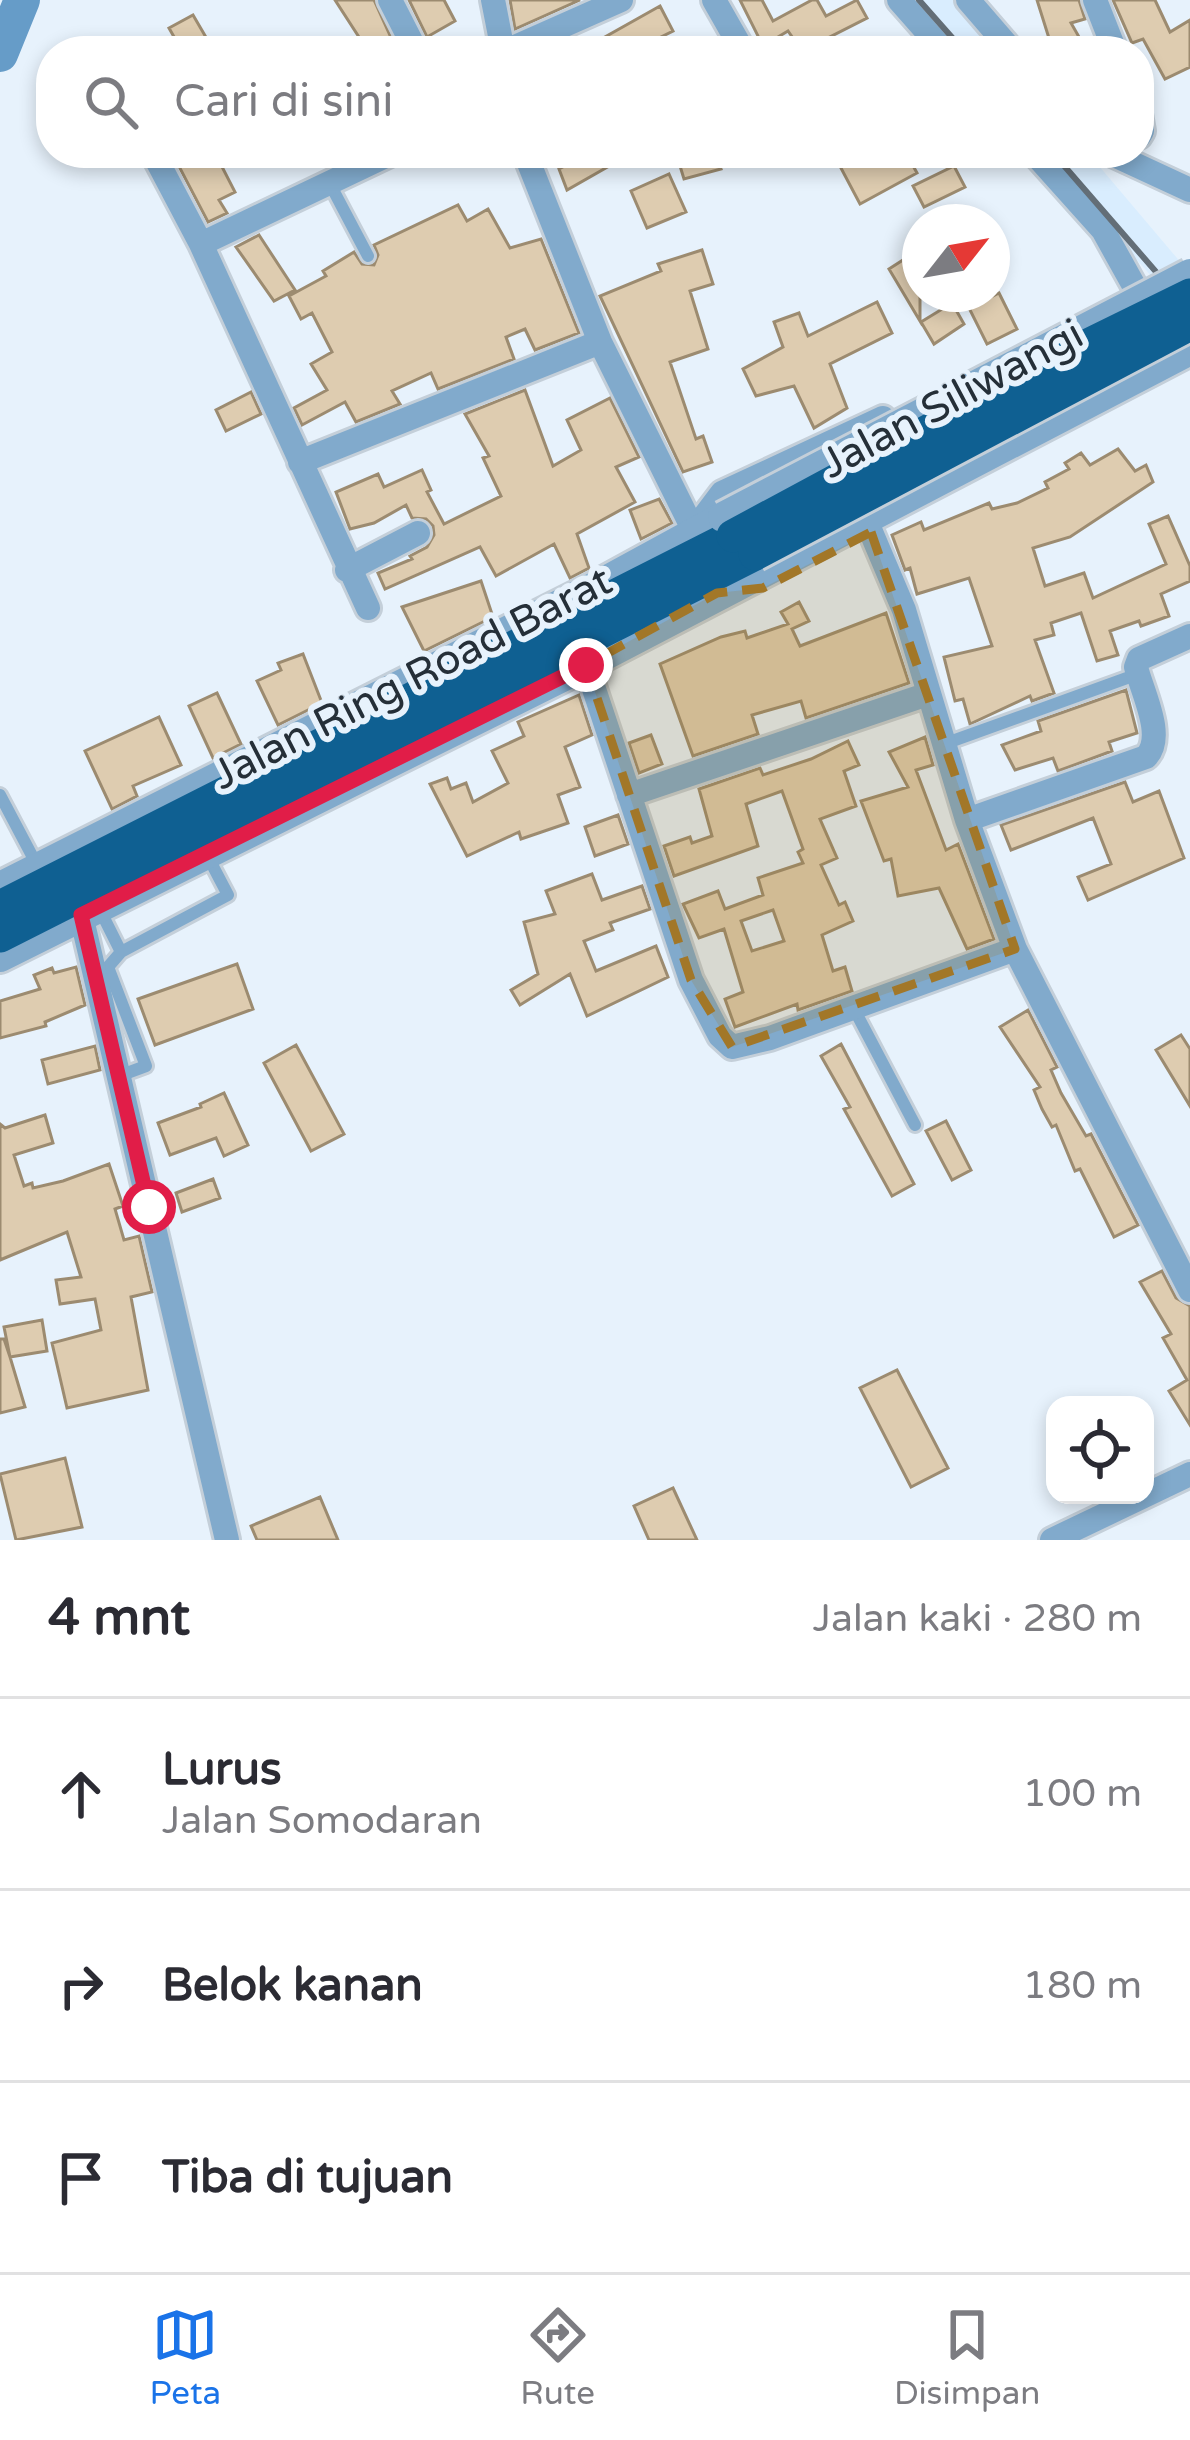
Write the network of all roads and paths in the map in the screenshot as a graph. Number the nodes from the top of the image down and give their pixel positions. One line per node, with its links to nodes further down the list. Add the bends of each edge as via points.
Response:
1 (390, 0): 8 (street)
2 (493, 0): 9 (street)
3 (621, 0): 10 (street)
4 (714, 0): 11 (street)
5 (899, 0): 12 (street)
6 (968, 0): 13 (street)
7 (1095, 0): 14 (street)
8 (408, 36)
9 (501, 36)
10 (538, 36)
11 (734, 36)
12 (931, 36)
13 (999, 36)
14 (1108, 36)
15 (161, 168): 22 (street)
16 (362, 168): 20 (street)
17 (538, 168): 28 (street)
18 (1047, 168): 25 (street, via 1103,230)
19 (1144, 168): 21 (street)
20 (330, 184): 22 (street); 23 (lane)
21 (1190, 190)
22 (201, 244): 31 (street)
23 (368, 256)
24 (1190, 274): 34 (street, bridge)
25 (1138, 293): 29 (street); 34 (street, via 722,493)
26 (1190, 296): 34 (highway, Jalan Siliwangi, bridge)
27 (1190, 324): 34 (highway, Jalan Siliwangi, bridge)
28 (600, 342): 31 (street); 34 (street)
29 (1190, 346): 34 (street)
30 (1190, 360): 32 (street)
31 (300, 462): 35 (street)
32 (871, 532): 34 (street, via 737,594); 40 (street)
33 (418, 533): 35 (street)
34 (717, 553): 38 (street); 42 (highway, Jalan Ring Road Barat); 49 (highway, Jalan Ring Road Barat)
35 (347, 570): 36 (street)
36 (368, 608)
37 (1190, 636): 39 (street, via 1139,659)
38 (586, 665): 44 (street); 46 (street)
39 (1138, 674): 41 (lane); 45 (street, via 1155,736 1146,757)
40 (928, 694): 41 (street); 44 (street)
41 (944, 744): 45 (street)
42 (280, 756): 47 (street); 49 (highway, Jalan Ring Road Barat)
43 (0, 795): 47 (lane)
44 (629, 795): 55 (street, via 691,980 720,1036 732,1047)
45 (967, 820): 52 (street)
46 (206, 852): 49 (street); 53 (lane, via 228,896)
47 (38, 867): 48 (street)
48 (0, 887)
49 (96, 891): 50 (highway); 51 (highway); 53 (lane); 54 (street); 56 (street)
50 (0, 907)
51 (0, 936)
52 (1015, 949): 55 (street); 58 (street)
53 (121, 952): 56 (lane, via 108,967 146,1066)
54 (0, 957)
55 (857, 1015): 57 (lane)
56 (119, 1076): 60 (street)
57 (915, 1125)
58 (1190, 1290)
59 (1190, 1474): 61 (street)
60 (227, 1540)
61 (1052, 1540)

